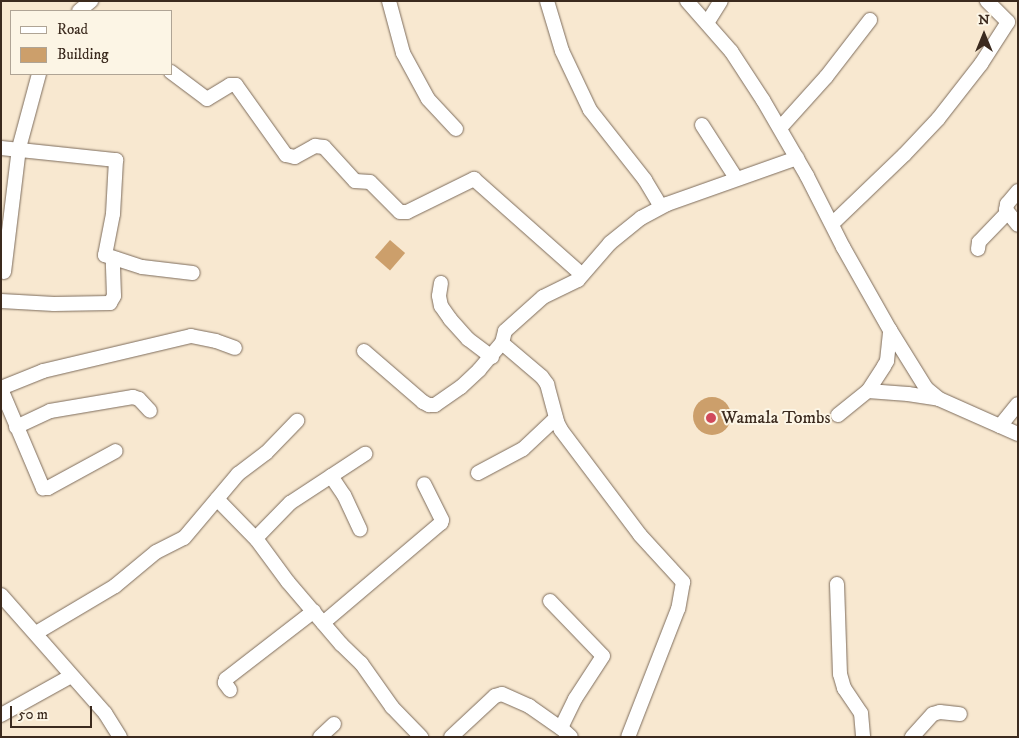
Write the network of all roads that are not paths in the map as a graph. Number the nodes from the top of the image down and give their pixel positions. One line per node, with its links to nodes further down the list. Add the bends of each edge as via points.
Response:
1 (91, 1): 7 (street)
2 (389, 1): 14 (street, via 403,53 428,99)
3 (548, 1): 20 (street, via 562,51 590,110)
4 (687, 1): 9 (street)
5 (721, 1): 9 (street)
6 (987, 1): 22 (street, via 1008,22 981,64 938,119)
7 (80, 10)
8 (870, 20): 13 (street, via 826,77)
9 (708, 23): 13 (street, via 732,51)
10 (172, 73): 28 (street, via 207,99 230,85 236,85 286,155 294,157 314,146 324,147 355,182 370,182 400,212 407,212 474,179)
11 (39, 75): 16 (street)
12 (702, 125): 18 (street)
13 (780, 128): 17 (street)
14 (456, 130)
15 (1, 148): 16 (street)
16 (19, 148): 25 (street, via 116,160 113,214 104,252); 26 (street)
17 (797, 158): 18 (street); 22 (street)
18 (736, 178): 20 (street)
19 (1018, 191): 21 (street, via 1007,204)
20 (662, 207): 28 (street, via 641,218 610,243)
21 (1007, 213): 23 (street); 24 (street, via 979,242)
22 (832, 224): 31 (street)
23 (1018, 225)
24 (978, 249)
25 (113, 260): 27 (street); 30 (street, via 114,296 110,302)
26 (4, 272)
27 (192, 273)
28 (582, 275): 32 (street, via 574,284 543,297 505,331)
29 (441, 283): 35 (street, via 441,306 450,319 468,339)
30 (1, 301)
31 (890, 330): 37 (street, via 887,361); 38 (street, via 926,388)
32 (502, 342): 35 (street); 42 (street, via 542,377 552,398)
33 (235, 348): 36 (street, via 191,336 43,371)
34 (364, 351): 35 (street, via 429,405 435,405 461,387)
35 (492, 356)
36 (1, 389): 45 (street)
37 (868, 391): 38 (street); 41 (street)
38 (939, 400): 44 (street)
39 (1018, 404): 44 (street)
40 (150, 411): 45 (street, via 139,399 133,398 50,411)
41 (838, 415)
42 (556, 418): 49 (street, via 523,449); 71 (street, via 640,535 683,582 678,609)
43 (297, 421): 52 (street, via 266,453 238,474)
44 (1000, 426): 46 (street)
45 (16, 427): 47 (street, via 45,489)
46 (1018, 434)
47 (116, 451)
48 (365, 454): 50 (street)
49 (478, 473)
50 (331, 476): 53 (street); 54 (street, via 290,503)
51 (424, 484): 59 (street, via 442,522)
52 (217, 499): 54 (street); 60 (street, via 184,538 156,552 115,586)
53 (360, 529)
54 (256, 538): 58 (street)
55 (837, 584): 72 (street, via 840,674 844,688 861,713)
56 (1, 595): 60 (street)
57 (550, 602): 66 (street, via 603,656 575,699)
58 (314, 611): 59 (street); 62 (street, via 226,679)
59 (323, 623): 69 (street, via 361,663 392,707)
60 (36, 633): 61 (street)
61 (71, 676): 63 (street); 67 (street, via 105,713)
62 (230, 690)
63 (1, 714)
64 (960, 714): 73 (street, via 934,714)
65 (334, 724): 68 (street)
66 (566, 732): 70 (street, via 529,706 502,694 495,696)
67 (120, 737)
68 (320, 737)
69 (421, 737)
70 (451, 737)
71 (628, 737)
72 (863, 737)
73 (912, 737)

